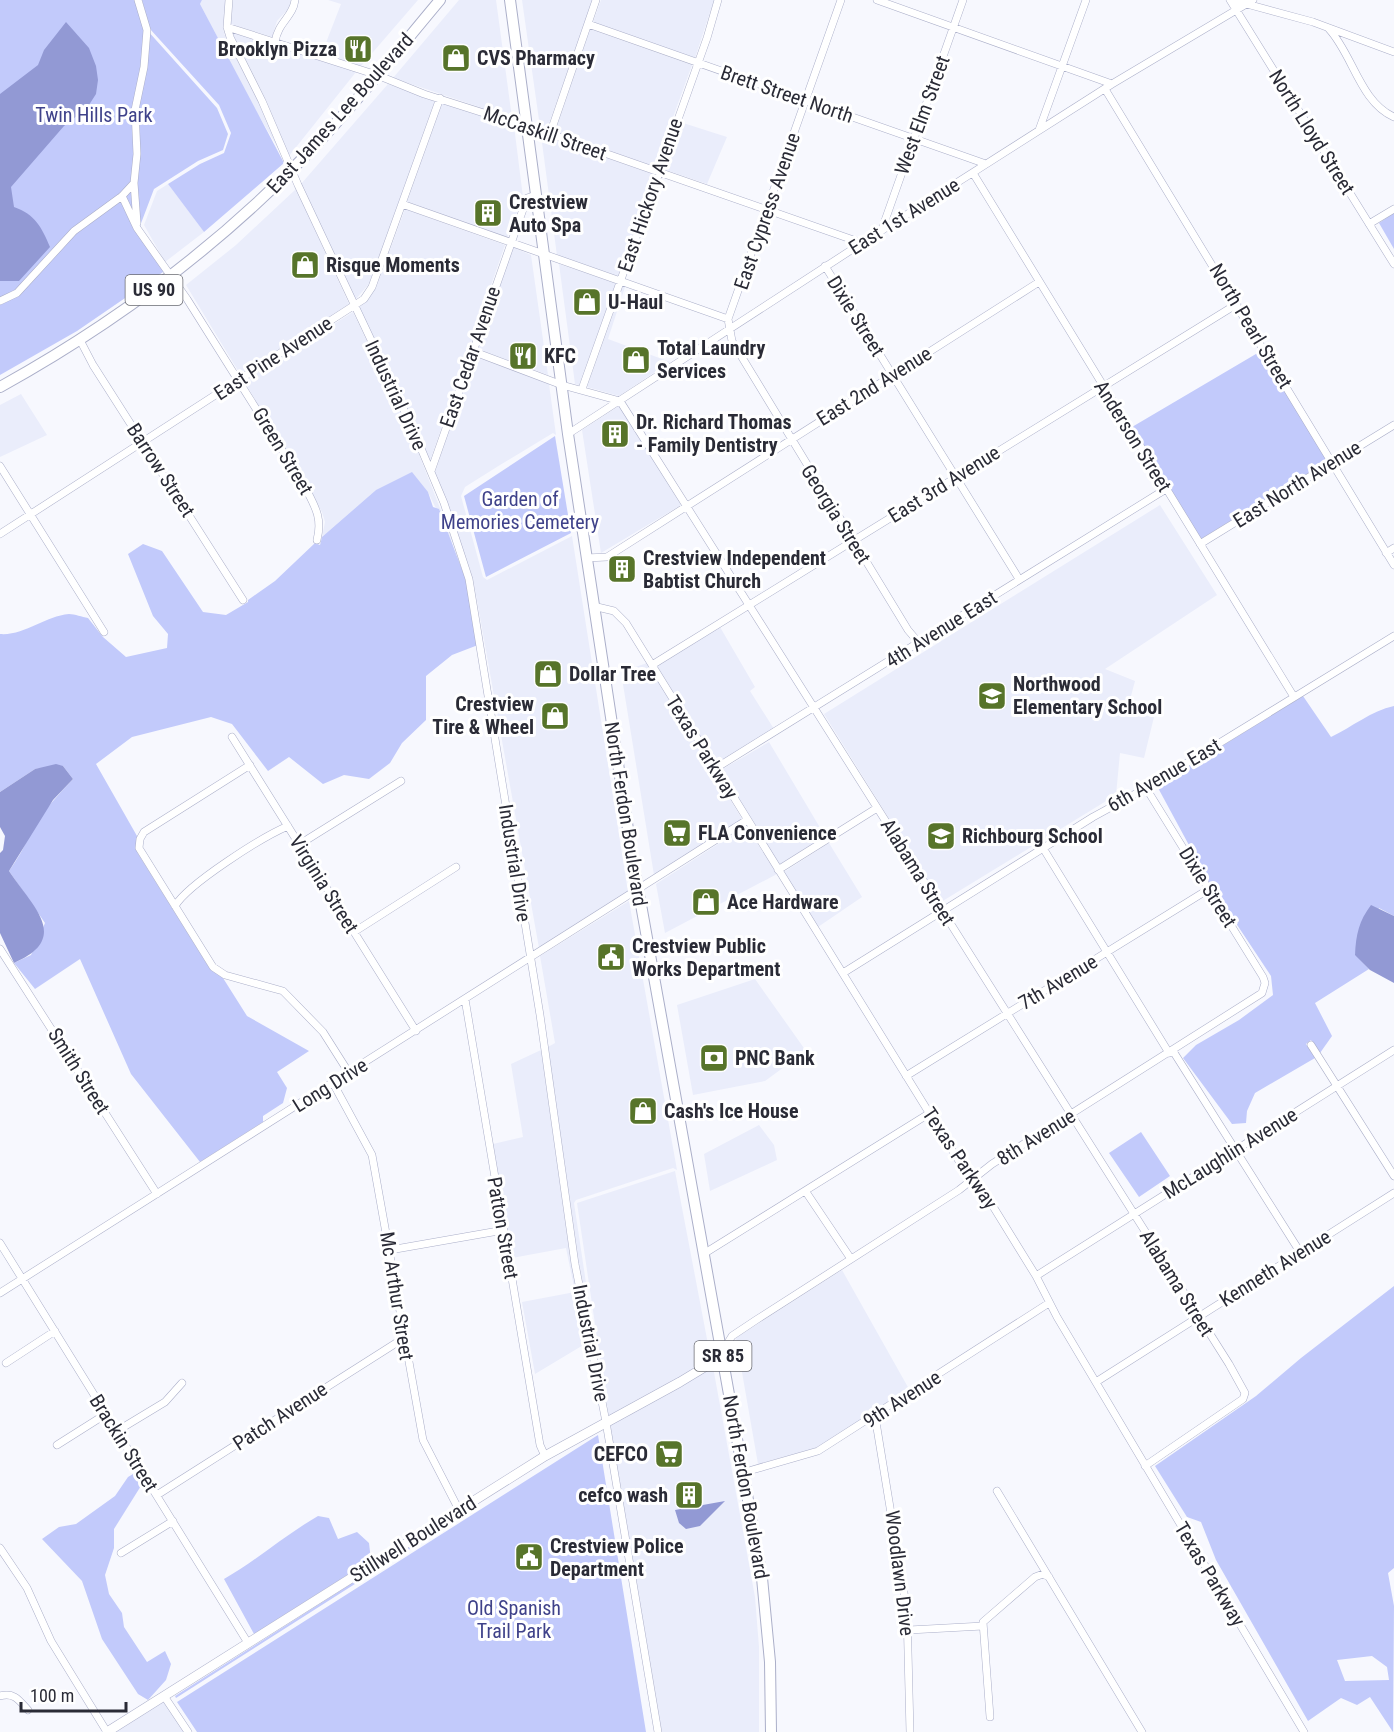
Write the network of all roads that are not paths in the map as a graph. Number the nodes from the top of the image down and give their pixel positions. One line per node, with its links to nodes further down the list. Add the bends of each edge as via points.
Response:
1 (138, 0): 38 (street, via 147,30 135,110)
2 (229, 0): 17 (street)
3 (295, 0): 20 (street, via 292,11 276,30)
4 (440, 0): 24 (main road, East James Lee Boulevard / US 90)
5 (510, 0): 30 (main road, North Ferdon Boulevard / SR 85)
6 (597, 0): 16 (street)
7 (718, 0): 22 (street, East Hickory Avenue)
8 (841, 0): 28 (street, East Cypress Avenue)
9 (877, 0): 18 (street)
10 (963, 0): 18 (street, West Elm Street)
11 (1086, 0): 23 (street)
12 (1231, 0): 14 (street); 15 (street, North Lloyd Street)
13 (1253, 0): 14 (street, East 1st Avenue)
14 (1245, 4): 15 (street, East 1st Avenue); 19 (street)
15 (1236, 9): 25 (street, East 1st Avenue); 44 (street, North Lloyd Street)
16 (588, 24): 22 (street, Brett Street North); 32 (street)
17 (227, 27): 20 (street, McCaskill Street); 35 (street, Industrial Drive)
18 (953, 27): 23 (street); 33 (street, West Elm Street)
19 (1328, 28): 21 (street); 29 (street, via 1343,45 1374,102)
20 (275, 42): 24 (street, McCaskill Street)
21 (1394, 52)
22 (697, 62): 28 (street, Brett Street North); 36 (street, East Hickory Avenue)
23 (1063, 65): 25 (street); 31 (street)
24 (377, 75): 27 (street, McCaskill Street); 35 (main road, East James Lee Boulevard / US 90)
25 (1112, 84): 26 (street, East 1st Avenue)
26 (1105, 89): 31 (street, East 1st Avenue); 56 (street, North Pearl Street)
27 (440, 98): 30 (street, McCaskill Street); 41 (street, East Pine Avenue)
28 (805, 100): 33 (street, Brett Street North); 43 (street, East Cypress Avenue)
29 (1394, 117)
30 (528, 127): 32 (street, McCaskill Street); 39 (main road, North Ferdon Boulevard / SR 85)
31 (1039, 131): 34 (street, East 1st Avenue)
32 (550, 134): 36 (street, McCaskill Street)
33 (914, 138): 34 (street, Brett Street North); 46 (street, West Elm Street)
34 (986, 164): 37 (street, East 1st Avenue)
35 (291, 170): 52 (main road, East James Lee Boulevard / US 90); 57 (street, Industrial Drive)
36 (658, 172): 43 (street, McCaskill Street); 53 (street, East Hickory Avenue)
37 (973, 173): 46 (street, East 1st Avenue); 54 (street, Anderson Street)
38 (134, 183): 40 (street); 45 (street)
39 (536, 195): 47 (street, East Cedar Avenue, via 527,198); 49 (main road, North Ferdon Boulevard / SR 85)
40 (122, 196): 45 (street, Green Street); 55 (street, via 74,231 29,282)
41 (402, 204): 47 (street); 57 (street, East Pine Avenue, via 372,287)
42 (1394, 208): 44 (street)
43 (768, 209): 48 (street, McCaskill Street); 58 (street, East Cypress Avenue)
44 (1369, 224): 50 (street, North Lloyd Street)
45 (137, 228): 52 (street, Green Street)
46 (881, 230): 48 (street, East 1st Avenue)
47 (510, 242): 49 (street); 61 (street, East Cedar Avenue)
48 (861, 243): 51 (street, East 1st Avenue)
49 (543, 255): 53 (street); 64 (main road, North Ferdon Boulevard / SR 85)
50 (1394, 264)
51 (825, 266): 59 (street, East 1st Avenue); 62 (street, Dixie Street)
52 (171, 277): 60 (main road, East James Lee Boulevard / US 90); 63 (street, Green Street)
53 (620, 281): 58 (street); 67 (street, East Hickory Avenue)
54 (1039, 282): 62 (street, East 2nd Avenue); 66 (street, Anderson Street)
55 (0, 302)
56 (1237, 304): 66 (street, East 3rd Avenue); 73 (street, North Pearl Street)
57 (354, 306): 63 (street, East Pine Avenue); 75 (street, Industrial Drive)
58 (728, 319): 59 (street, Georgia Street)
59 (728, 329): 68 (street, East 1st Avenue); 71 (street, Georgia Street)
60 (80, 340): 65 (main road, East James Lee Boulevard / US 90); 72 (street, Barrow Street)
61 (472, 351): 64 (street); 75 (street, East Cedar Avenue)
62 (892, 375): 71 (street, East 2nd Avenue); 76 (street, Dixie Street)
63 (239, 380): 72 (street, East Pine Avenue); 81 (street, Green Street, via 319,514)
64 (562, 385): 67 (street); 70 (main road, North Ferdon Boulevard / SR 85)
65 (0, 387)
66 (1103, 387): 76 (street, East 3rd Avenue); 77 (street, Anderson Street)
67 (582, 389): 68 (street)
68 (620, 400): 70 (street, East 1st Avenue); 78 (street, Alabama Street)
69 (1394, 424): 73 (street, East North Avenue)
70 (568, 434): 86 (main road, North Ferdon Boulevard / SR 85)
71 (790, 438): 78 (street, East 2nd Avenue); 82 (street, Georgia Street)
72 (142, 441): 79 (street, East Pine Avenue); 89 (street, Barrow Street)
73 (1333, 463): 83 (street, East North Avenue); 85 (street, North Pearl Street)
74 (0, 466): 79 (street)
75 (431, 471): 117 (street, Industrial Drive, via 469,579)
76 (955, 477): 82 (street, East 3rd Avenue); 88 (street, Dixie Street)
77 (1166, 489): 83 (street, Anderson Street); 88 (street, 4th Avenue East)
78 (687, 507): 86 (street, East 2nd Avenue, via 607,556); 90 (street, Alabama Street)
79 (32, 514): 80 (street, East Pine Avenue); 92 (street)
80 (0, 534)
81 (317, 540)
82 (853, 541): 90 (street, East 3rd Avenue); 94 (street, Georgia Street)
83 (1200, 544): 96 (street, Anderson Street)
84 (1394, 548): 85 (street)
85 (1386, 553): 87 (street, North Pearl Street)
86 (586, 558): 91 (main road, North Ferdon Boulevard / SR 85)
87 (1394, 565)
88 (1019, 579): 94 (street, 4th Avenue East)
89 (243, 600)
90 (749, 605): 95 (street, East 3rd Avenue); 97 (street, Alabama Street)
91 (593, 606): 95 (street, Texas Parkway, via 614,611 621,618); 111 (main road, North Ferdon Boulevard / SR 85)
92 (104, 632)
93 (1394, 636): 96 (street, 6th Avenue East)
94 (919, 643): 97 (street, 4th Avenue East)
95 (651, 665): 100 (street, Texas Parkway)
96 (1294, 697): 102 (street, 6th Avenue East)
97 (814, 709): 100 (street, 4th Avenue East); 103 (street, Alabama Street)
98 (232, 737): 99 (street, Virginia Street)
99 (250, 765): 105 (street, Virginia Street); 112 (street, via 141,835 140,850)
100 (716, 768): 104 (street, Texas Parkway)
101 (401, 781): 106 (street)
102 (1146, 788): 107 (street, 6th Avenue East); 110 (street, Dixie Street)
103 (877, 808): 109 (street); 113 (street, Alabama Street)
104 (747, 820): 109 (street, Texas Parkway); 111 (street, Long Drive)
105 (288, 826): 106 (street, Virginia Street); 112 (street, via 184,892)
106 (300, 844): 114 (street, Virginia Street)
107 (1043, 848): 113 (street, 6th Avenue East); 116 (street)
108 (456, 867): 114 (street)
109 (778, 870): 118 (street, Texas Parkway)
110 (1209, 889): 116 (street, 7th Avenue); 119 (street, Dixie Street, via 1263,977)
111 (638, 890): 117 (street, Long Drive); 143 (main road, North Ferdon Boulevard / SR 85)
112 (175, 906): 126 (street, via 213,967 225,975 283,991 322,1032)
113 (942, 911): 118 (street, 6th Avenue East); 121 (street, Alabama Street)
114 (354, 932): 122 (street, Virginia Street)
115 (0, 949): 137 (street, Smith Street)
116 (1107, 952): 121 (street, 7th Avenue); 125 (street)
117 (530, 958): 120 (street, Long Drive); 158 (street, Industrial Drive, via 575,1263)
118 (843, 974): 127 (street, Texas Parkway)
119 (1264, 987): 125 (street, 8th Avenue, via 1263,993)
120 (465, 999): 122 (street, Long Drive); 139 (street, Patton Street)
121 (1007, 1014): 127 (street, 7th Avenue); 131 (street, Alabama Street)
122 (416, 1031): 126 (street, Long Drive)
123 (1311, 1046): 129 (street)
124 (1394, 1050): 129 (street, McLaughlin Avenue)
125 (1171, 1052): 131 (street, 8th Avenue); 132 (street)
126 (349, 1073): 128 (street, Long Drive)
127 (906, 1076): 130 (street, Texas Parkway)
128 (333, 1083): 137 (street, Long Drive); 141 (street, Mc Arthur Street, via 372,1155)
129 (1337, 1086): 132 (street, McLaughlin Avenue); 133 (street)
130 (930, 1113): 134 (street, Texas Parkway); 135 (street)
131 (1071, 1115): 134 (street, 8th Avenue); 138 (street, Alabama Street)
132 (1235, 1150): 138 (street, McLaughlin Avenue); 142 (street)
133 (1394, 1176)
134 (972, 1180): 144 (street, 8th Avenue); 145 (street, Texas Parkway, via 986,1195)
135 (806, 1192): 143 (street); 144 (street)
136 (1394, 1193): 142 (street, Kenneth Avenue)
137 (157, 1194): 146 (street, Long Drive)
138 (1133, 1214): 145 (street, McLaughlin Avenue); 149 (street, Alabama Street)
139 (504, 1230): 141 (street); 161 (street, Patton Street)
140 (0, 1243): 146 (street, Brackin Street)
141 (390, 1250): 151 (street, Mc Arthur Street)
142 (1300, 1252): 149 (street, Kenneth Avenue)
143 (705, 1253): 152 (main road, North Ferdon Boulevard / SR 85)
144 (851, 1259): 152 (street, 8th Avenue, via 732,1336)
145 (1036, 1276): 148 (street, Texas Parkway)
146 (22, 1279): 147 (street, Long Drive); 150 (street, Brackin Street)
147 (0, 1293)
148 (1049, 1304): 154 (street, Texas Parkway); 157 (street, 9th Avenue)
149 (1198, 1317): 154 (street, Kenneth Avenue); 162 (street, Alabama Street, via 1244,1396)
150 (55, 1331): 153 (street); 156 (street, Brackin Street)
151 (404, 1338): 165 (street, Patch Avenue); 166 (street, Mc Arthur Street, via 423,1440)
152 (722, 1352): 158 (street, Stillwell Boulevard, via 713,1362); 163 (main road, North Ferdon Boulevard / SR 85)
153 (6, 1363)
154 (1096, 1382): 162 (street, Texas Parkway)
155 (182, 1383): 159 (street, via 165,1402)
156 (106, 1414): 159 (street, Brackin Street); 160 (street)
157 (875, 1416): 163 (street, 9th Avenue, via 810,1455); 172 (street, Woodlawn Drive)
158 (606, 1422): 161 (street, Stillwell Boulevard); 180 (street, Industrial Drive)
159 (117, 1431): 165 (street, Brackin Street)
160 (57, 1445)
161 (545, 1456): 166 (street, Stillwell Boulevard)
162 (1145, 1466): 184 (street, Texas Parkway)
163 (745, 1472): 181 (main road, North Ferdon Boulevard / SR 85, via 765,1600)
164 (997, 1491): 170 (street)
165 (157, 1495): 167 (street, Brackin Street)
166 (459, 1510): 173 (street, Stillwell Boulevard)
167 (173, 1521): 169 (street); 173 (street, Brackin Street)
168 (0, 1548): 178 (street, via 27,1588 51,1641)
169 (121, 1553)
170 (1049, 1577): 171 (street, via 1035,1577 985,1618); 183 (street)
171 (984, 1626): 172 (street); 177 (street)
172 (909, 1630): 182 (street, Woodlawn Drive)
173 (248, 1643): 175 (street, Stillwell Boulevard)
174 (0, 1696): 176 (street, via 17,1697)
175 (164, 1696): 178 (street, Stillwell Boulevard); 179 (street)
176 (28, 1710)
177 (990, 1717)
178 (107, 1732)
179 (188, 1732)
180 (658, 1732)
181 (771, 1732)
182 (910, 1732)
183 (1142, 1732)
184 (1304, 1732)

